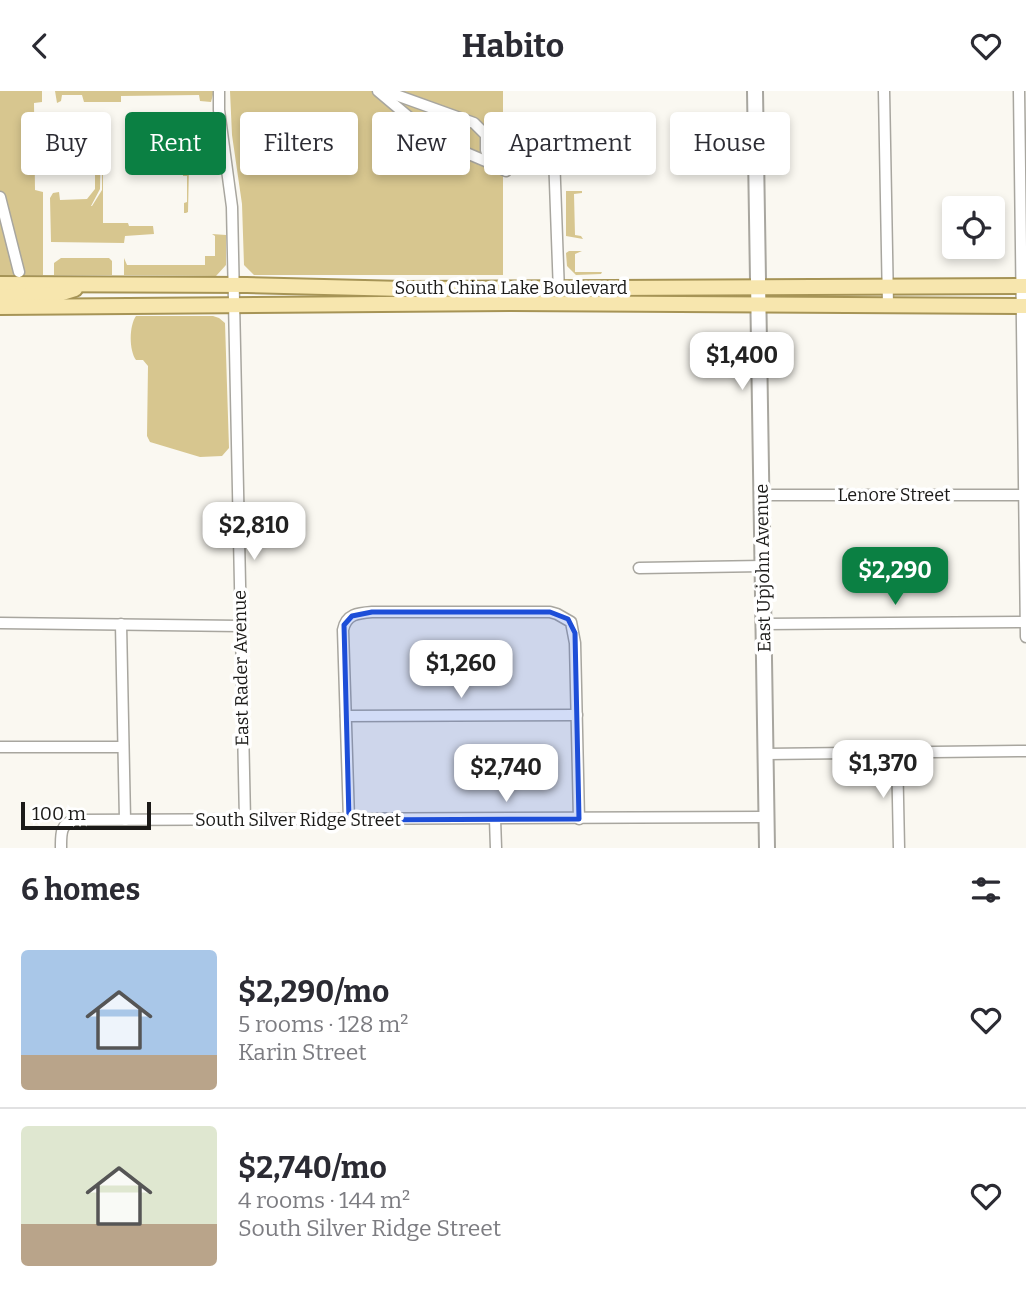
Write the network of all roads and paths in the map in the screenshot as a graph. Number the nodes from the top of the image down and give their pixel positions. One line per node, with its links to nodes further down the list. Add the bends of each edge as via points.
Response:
1 (219, 91): 14 (street, East Rader Avenue, via 232,207)
2 (378, 91): 7 (street)
3 (385, 91): 8 (street, via 474,123)
4 (755, 91): 18 (street, East Upjohn Avenue)
5 (884, 91): 15 (street)
6 (1019, 91): 16 (street)
7 (403, 112)
8 (484, 133)
9 (555, 175): 17 (street)
10 (0, 197): 11 (street)
11 (19, 272)
12 (0, 284): 13 (main road, South China Lake Boulevard)
13 (89, 284): 14 (main road, South China Lake Boulevard); 19 (main road, via 59,293)
14 (233, 285): 17 (main road, South China Lake Boulevard); 21 (street, East Rader Avenue)
15 (887, 286): 16 (main road, South China Lake Boulevard); 18 (main road, South China Lake Boulevard); 23 (street)
16 (1023, 286): 24 (street)
17 (558, 288): 18 (main road, South China Lake Boulevard); 20 (street)
18 (758, 288): 22 (street, East Upjohn Avenue)
19 (0, 297)
20 (559, 304): 21 (main road, South China Lake Boulevard); 22 (main road, South China Lake Boulevard)
21 (234, 305): 25 (main road, South China Lake Boulevard); 34 (street, East Rader Avenue)
22 (758, 305): 23 (main road, South China Lake Boulevard); 26 (street, East Upjohn Avenue)
23 (888, 305): 24 (main road, South China Lake Boulevard)
24 (1024, 306): 27 (street)
25 (0, 307)
26 (762, 495): 27 (street, Lenore Street); 28 (street, East Upjohn Avenue)
27 (1026, 495): 30 (street)
28 (763, 566): 29 (street); 33 (street, East Upjohn Avenue)
29 (639, 568)
30 (1026, 622): 33 (street); 35 (street)
31 (0, 623): 32 (street)
32 (121, 624): 34 (street); 39 (street)
33 (764, 624): 42 (street, East Upjohn Avenue)
34 (240, 625): 47 (street, East Rader Avenue)
35 (1026, 637)
36 (577, 715): 37 (street); 37 (street, via 575,633 571,622 557,614 372,612 352,616 344,625); 45 (street)
37 (346, 716): 48 (street)
38 (0, 747): 39 (street)
39 (123, 747): 46 (street)
40 (897, 751): 41 (street); 42 (street); 52 (street)
41 (1026, 751)
42 (766, 754): 43 (street, East Upjohn Avenue)
43 (767, 817): 45 (street, South Silver Ridge Street); 51 (street, East Upjohn Avenue)
44 (495, 819): 45 (street, South Silver Ridge Street); 48 (street, South Silver Ridge Street); 50 (street)
45 (579, 819)
46 (125, 820): 47 (street, South Silver Ridge Street); 49 (street, South Silver Ridge Street, via 68,821)
47 (245, 820): 48 (street, South Silver Ridge Street)
48 (349, 820)
49 (61, 848)
50 (496, 848)
51 (767, 848)
52 (899, 848)

